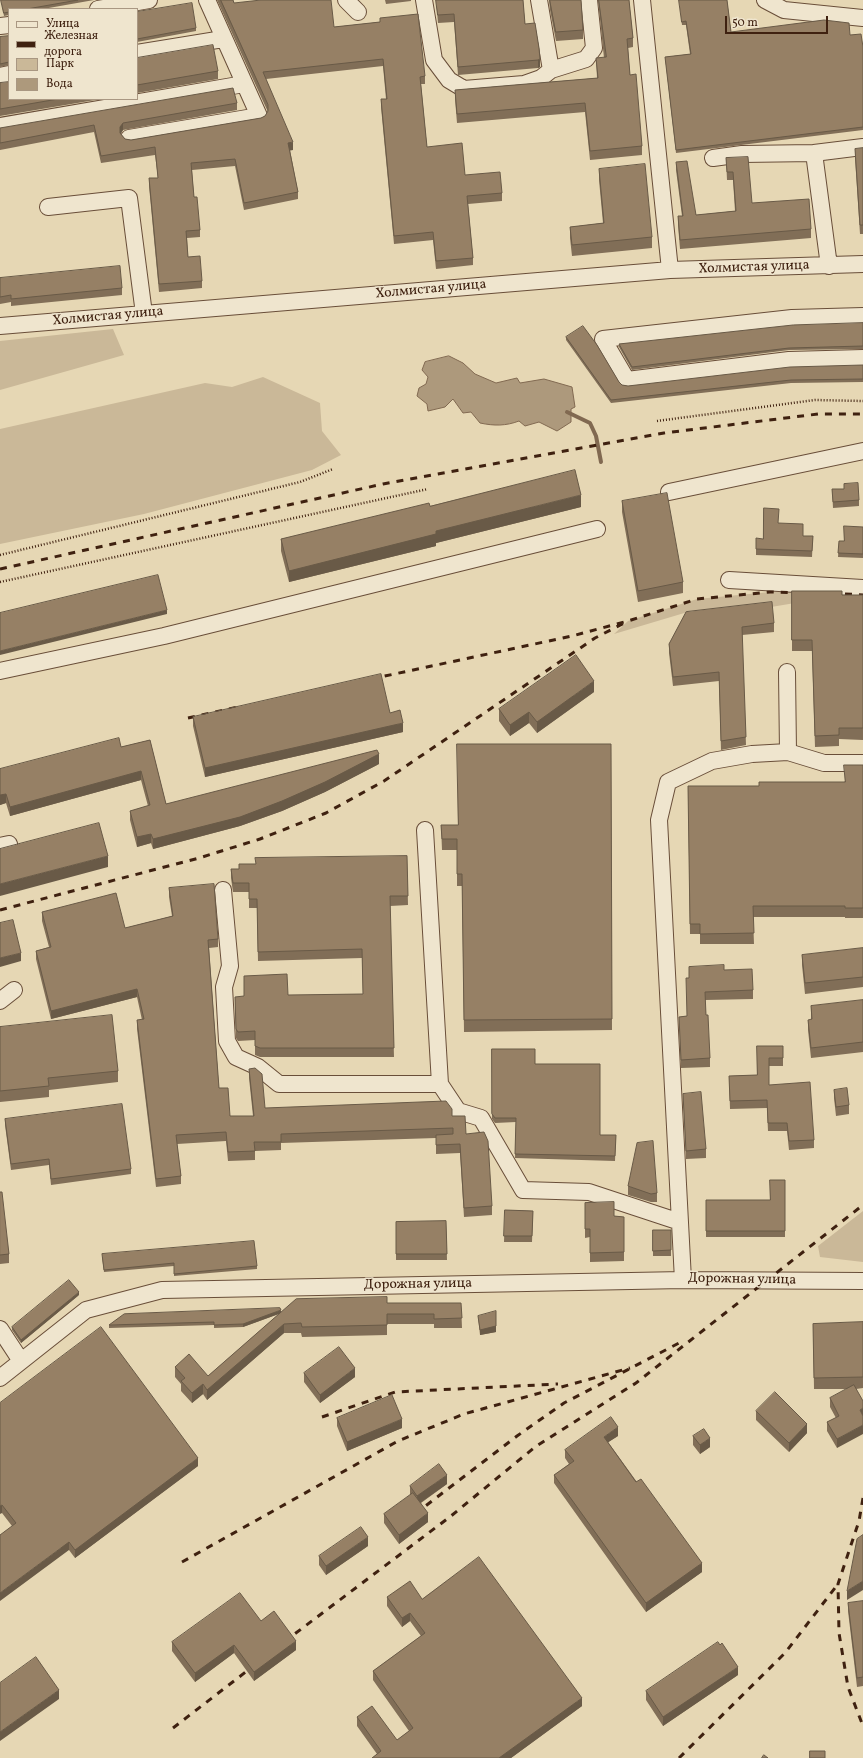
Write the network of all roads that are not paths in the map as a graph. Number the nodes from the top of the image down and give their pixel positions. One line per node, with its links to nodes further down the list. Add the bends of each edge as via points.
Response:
1 (149, 0): 9 (street)
2 (207, 0): 12 (street)
3 (346, 0): 10 (street)
4 (424, 0): 14 (street, via 434,60 449,80 464,89 524,84 541,78)
5 (539, 0): 14 (street)
6 (589, 0): 14 (street, via 594,48 586,59)
7 (642, 0): 24 (street)
8 (765, 0): 11 (street, via 784,10)
9 (104, 8)
10 (358, 12)
11 (863, 18)
12 (223, 39): 13 (street); 15 (street)
13 (138, 53)
14 (551, 70)
15 (244, 84): 16 (street); 17 (street, via 259,116)
16 (0, 126)
17 (129, 138)
18 (863, 147): 19 (street)
19 (814, 153): 20 (street, via 742,154); 23 (street)
20 (713, 158)
21 (48, 207): 25 (street, via 129,198)
22 (863, 264): 23 (street, Холмистая улица)
23 (829, 266): 24 (street, Холмистая улица)
24 (670, 270): 25 (street, Холмистая улица)
25 (144, 314): 27 (street, Холмистая улица)
26 (863, 316): 28 (street, via 792,318 603,339 627,380 789,360)
27 (0, 326)
28 (863, 358)
29 (863, 452): 30 (street)
30 (669, 492)
31 (597, 529): 34 (street, via 164,636)
32 (729, 580): 33 (street)
33 (863, 588)
34 (0, 671)
35 (787, 672): 36 (street)
36 (788, 752): 37 (street, via 824,763); 43 (street, via 752,754 712,761 668,782 660,820)
37 (863, 764)
38 (425, 830): 42 (street)
39 (223, 890): 42 (street, via 230,966 224,987 227,1041 236,1057 258,1067 279,1084)
40 (14, 990): 41 (street)
41 (0, 1001)
42 (440, 1084): 43 (street, via 458,1111 481,1118 523,1190 589,1192)
43 (680, 1222): 44 (street)
44 (683, 1280): 45 (street, Дорожная улица); 47 (street, Дорожная улица, via 162,1290 86,1310)
45 (863, 1281)
46 (0, 1329): 47 (street)
47 (21, 1361): 48 (street, Дорожная улица)
48 (0, 1378)

